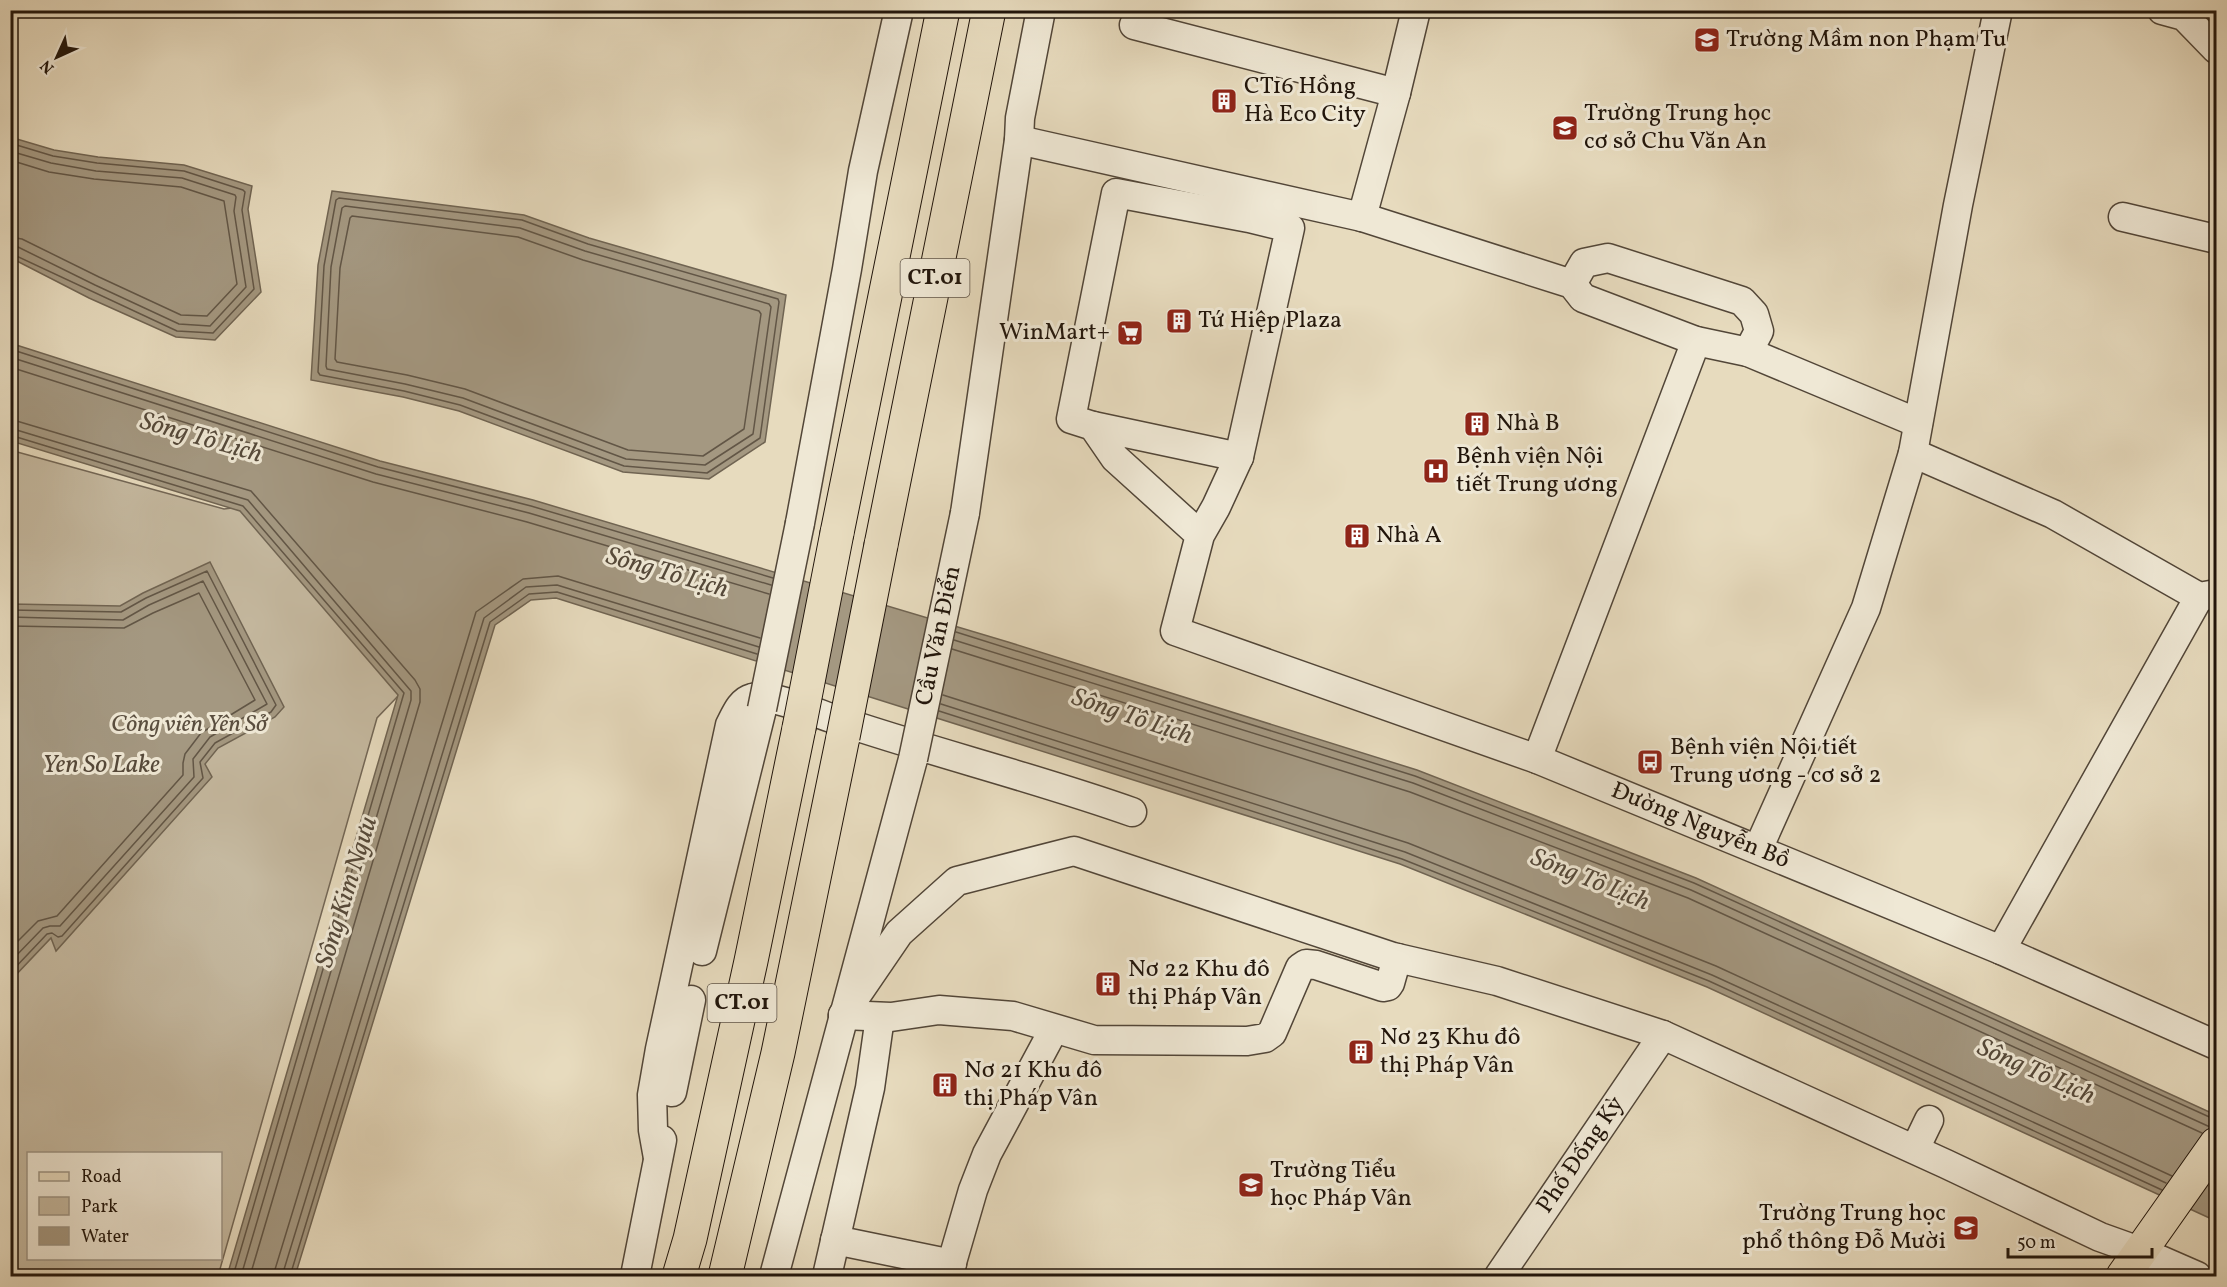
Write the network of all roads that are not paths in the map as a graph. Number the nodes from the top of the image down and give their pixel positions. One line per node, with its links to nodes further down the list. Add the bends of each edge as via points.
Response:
1 (899, 10): 37 (street, bridge, via 863,171 848,269 762,709 704,943)
2 (943, 10): 42 (main road, CT.01, bridge, via 751,961)
3 (989, 10): 43 (main road, CT.01, bridge, via 778,1053)
4 (1041, 10): 11 (street, Cầu Văn Điển)
5 (1416, 10): 10 (street)
6 (1998, 10): 18 (street)
7 (2162, 10): 9 (street, via 2184,16)
8 (1134, 25): 10 (street)
9 (2217, 50)
10 (1396, 93): 12 (street)
11 (1019, 140): 12 (street); 29 (street, Cầu Văn Điển, bridge, via 965,513 913,759)
12 (1362, 217): 15 (street)
13 (2123, 217): 14 (street)
14 (2217, 240)
15 (1572, 284): 16 (street, via 1583,298); 17 (street, via 1584,263 1608,258 1742,301 1754,314 1759,331)
16 (1696, 341): 17 (street); 24 (street)
17 (1748, 352): 18 (street)
18 (1918, 423): 20 (street)
19 (1093, 426): 21 (street); 21 (street, via 1071,419 1116,193 1249,218 1290,228); 22 (street, via 1115,458)
20 (1913, 453): 23 (street, via 2053,514); 26 (street, via 1866,608)
21 (1239, 457): 22 (street)
22 (1200, 535): 24 (street, Đường Nguyễn Bồ, via 1175,631)
23 (2208, 595): 27 (street)
24 (1536, 759): 26 (street, Đường Nguyễn Bồ)
25 (1132, 812): 37 (street, via 774,699 752,698 739,708 730,725 660,1049 652,1095)
26 (1758, 849): 27 (street, Đường Nguyễn Bồ)
27 (2001, 950): 33 (street, Đường Nguyễn Bồ)
28 (1397, 958): 29 (street, via 1074,851 957,881 899,933); 31 (street, via 1390,983 1383,987 1306,964 1300,968 1272,1033 1256,1040 1094,1040); 32 (street, via 1497,981)
29 (843, 1015): 30 (street); 44 (street, Cầu Văn Điển)
30 (880, 1017): 31 (street, via 939,1010 1013,1016); 38 (street, via 870,1089)
31 (1054, 1029): 40 (street, via 987,1154)
32 (1663, 1035): 36 (street); 46 (street, Phố Đống Kỳ)
33 (2217, 1045)
34 (1929, 1120): 36 (street)
35 (2217, 1144): 39 (main road)
36 (1915, 1149): 39 (street, via 2100,1237)
37 (658, 1158): 41 (street)
38 (835, 1239): 40 (street); 45 (street)
39 (2132, 1264): 47 (street)
40 (950, 1270)
41 (635, 1276)
42 (680, 1276)
43 (725, 1276)
44 (774, 1276)
45 (827, 1276)
46 (1499, 1276)
47 (2197, 1276)

